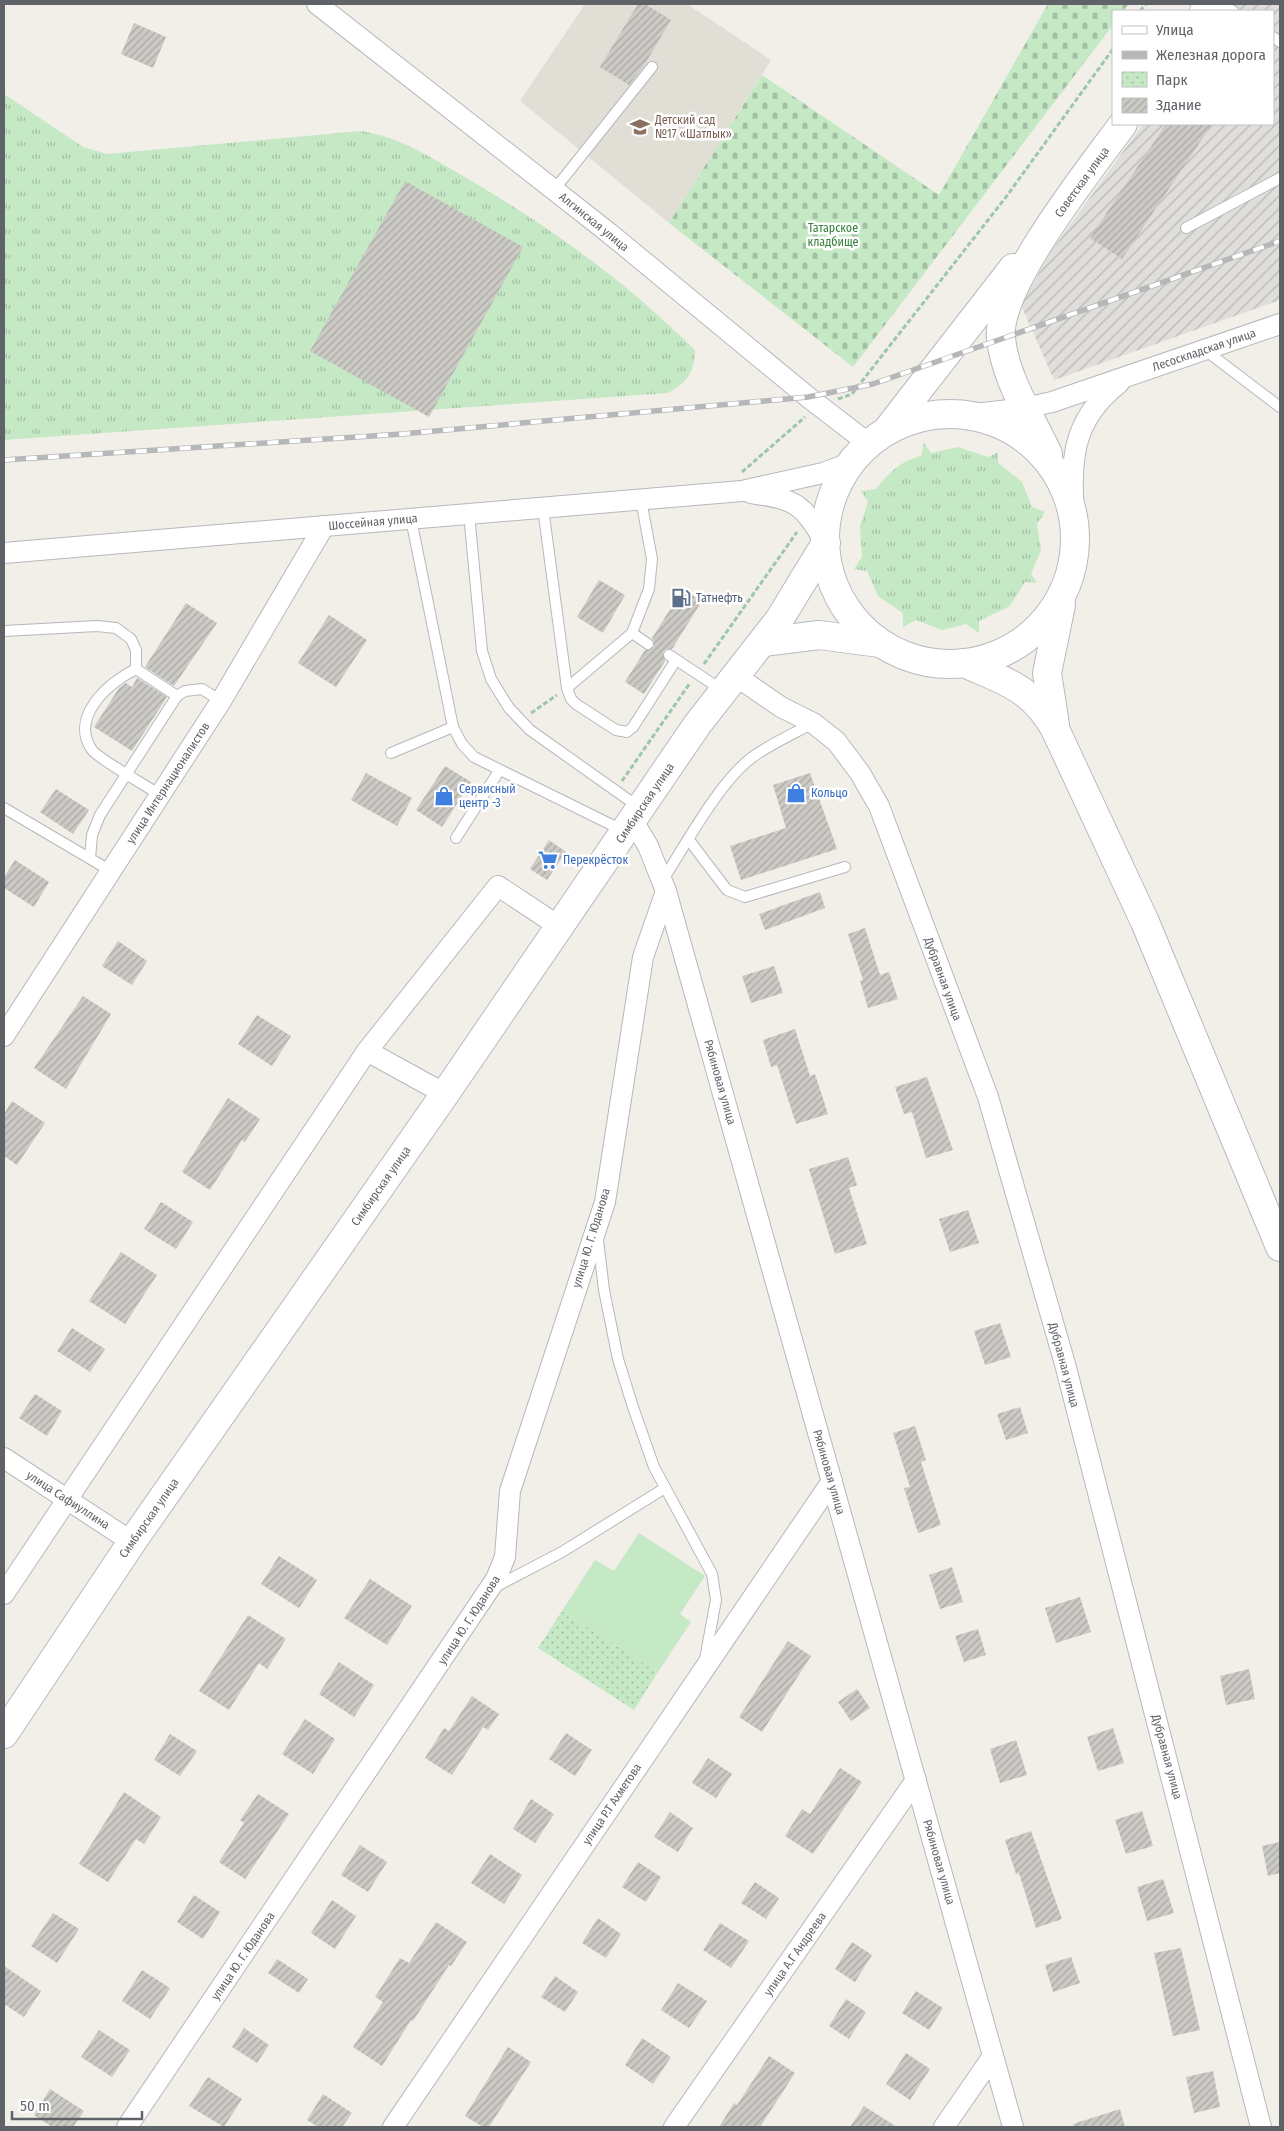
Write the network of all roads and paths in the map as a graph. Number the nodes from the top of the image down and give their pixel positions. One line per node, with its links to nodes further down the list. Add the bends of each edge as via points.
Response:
1 (317, 4): 6 (street, Алгинская улица)
2 (1112, 50): 14 (path, via 1006,197 852,394)
3 (652, 67): 6 (lane)
4 (1122, 125): 8 (main road, Советская улица)
5 (1280, 178): 7 (lane)
6 (554, 190): 14 (street, Алгинская улица)
7 (1186, 228)
8 (1040, 240): 11 (main road, via 1023,269 1000,328); 18 (main road, via 1004,278)
9 (1280, 324): 10 (street, Лесоскладская улица)
10 (1205, 350): 12 (street, Лесоскладская улица); 15 (lane)
11 (1008, 369): 13 (street, via 1032,394); 16 (main road)
12 (1128, 376): 13 (street, Лесоскладская улица); 24 (street, via 1090,412 1080,430 1073,464)
13 (1052, 402): 16 (street, Лесоскладская улица)
14 (819, 406): 18 (street, Алгинская улица); 20 (path, via 742,472)
15 (1280, 407)
16 (1025, 408): 17 (street, Лесоскладская улица); 19 (main road)
17 (967, 415): 18 (main road, via 928,416 913,420); 19 (main road, via 996,422 1024,437)
18 (869, 446): 20 (street, via 823,473); 28 (main road, via 838,484 831,503)
19 (1057, 473): 24 (main road)
20 (742, 491): 21 (street, Шоссейная улица); 28 (street, via 775,496 798,505 810,517)
21 (641, 500): 22 (street, Шоссейная улица); 32 (lane, via 652,559 649,589)
22 (543, 508): 23 (street, Шоссейная улица); 40 (lane)
23 (469, 514): 25 (street, Шоссейная улица); 43 (lane, via 482,652 491,679 508,708)
24 (1074, 518): 30 (main road, via 1075,540)
25 (411, 519): 26 (street, Шоссейная улица); 45 (lane)
26 (324, 526): 29 (street, Шоссейная улица); 42 (street, улица Интернационалистов)
27 (797, 531): 38 (path)
28 (826, 544): 33 (main road, Симбирская улица); 35 (main road, via 835,586 844,604 859,624)
29 (4, 553)
30 (1070, 573): 36 (main road, via 1057,604 1024,640 983,660); 46 (main road, via 1048,662)
31 (4, 631): 37 (lane, via 97,626 116,628 131,639 136,650)
32 (632, 632): 34 (lane); 40 (lane)
33 (763, 642): 35 (main road, via 820,634); 39 (main road, Симбирская улица)
34 (648, 644)
35 (882, 644): 36 (main road, via 907,656 933,663)
36 (964, 663): 46 (main road, via 1027,693)
37 (136, 669): 41 (lane); 49 (lane, via 106,688 87,717 89,744 94,752)
38 (697, 673): 39 (lane); 40 (lane, via 673,657 633,728 627,732 616,730 576,704 568,694); 50 (path)
39 (730, 683): 44 (street, Дубравная улица); 53 (main road, Симбирская улица, via 697,725)
40 (568, 688): 43 (path)
41 (177, 696): 42 (lane, via 202,688); 49 (lane)
42 (221, 701): 51 (street, улица Интернационалистов)
43 (521, 721): 50 (lane)
44 (813, 723): 55 (lane, via 750,758 730,780); 82 (street, Дубравная улица, via 847,753 879,806 988,1097 1065,1364)
45 (453, 727): 47 (lane); 48 (lane, via 474,757)
46 (1055, 729): 65 (main road, via 1145,922)
47 (391, 753)
48 (500, 771): 53 (lane); 54 (lane)
49 (127, 774): 51 (lane); 56 (lane, via 95,826)
50 (615, 790): 53 (lane)
51 (160, 795): 58 (street, улица Интернационалистов)
52 (4, 808): 56 (lane)
53 (633, 820): 59 (street, Рябиновая улица, via 648,846); 60 (main road, Симбирская улица)
54 (456, 838)
55 (689, 840): 57 (lane, via 727,890 745,897); 59 (lane)
56 (90, 858): 58 (lane)
57 (845, 867)
58 (111, 871): 61 (street, улица Интернационалистов)
59 (664, 886): 64 (street, улица Ю. Г. Юданова, via 643,957 605,1202); 67 (street, Рябиновая улица)
60 (560, 927): 62 (street, via 498,886); 63 (main road, Симбирская улица)
61 (4, 1036)
62 (367, 1051): 63 (street); 69 (street)
63 (445, 1094): 70 (main road, Симбирская улица)
64 (596, 1227): 68 (lane, via 618,1359 651,1458); 71 (street, улица Ю. Г. Юданова, via 510,1491 505,1557)
65 (1280, 1247)
66 (4, 1458): 69 (street, улица Сафиуллина)
67 (832, 1481): 73 (street, улица Р.Т Ахметова); 75 (street, Рябиновая улица)
68 (665, 1488): 71 (lane, via 562,1552); 73 (lane, via 712,1574 716,1600)
69 (67, 1499): 70 (street, улица Сафиуллина); 72 (street)
70 (132, 1542): 74 (main road, Симбирская улица)
71 (491, 1589): 77 (street, улица Ю. Г. Юданова)
72 (4, 1594)
73 (702, 1671): 78 (street, улица Р.Т Ахметова)
74 (4, 1734)
75 (916, 1780): 76 (street, Рябиновая улица); 79 (street, улица А.Г Андреева)
76 (993, 2056): 80 (street); 81 (street, Рябиновая улица)
77 (127, 2127)
78 (394, 2127)
79 (674, 2127)
80 (944, 2127)
81 (1013, 2127)
82 (1262, 2127)

